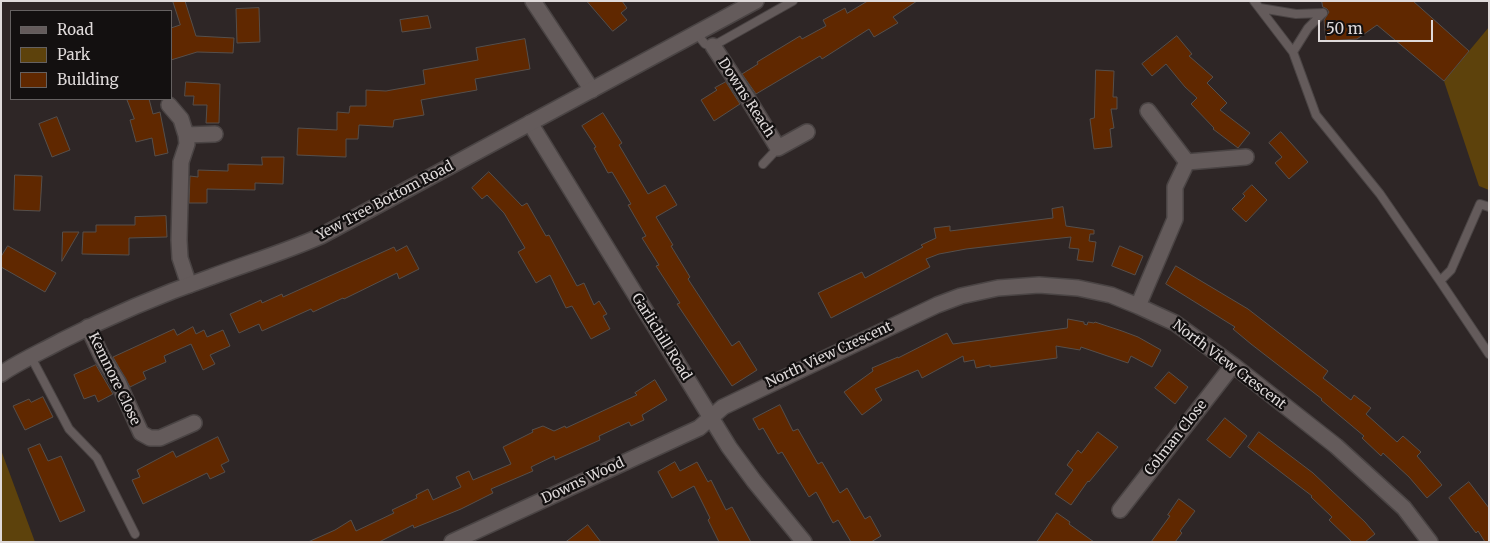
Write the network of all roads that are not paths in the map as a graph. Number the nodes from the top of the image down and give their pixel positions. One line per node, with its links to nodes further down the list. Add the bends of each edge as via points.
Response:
1 (532, 1): 8 (street)
2 (756, 1): 5 (street, Yew Tree Bottom Road)
3 (793, 1): 6 (lane)
4 (1257, 4): 7 (lane); 7 (lane, via 1296,14 1323,13)
5 (697, 34): 6 (lane, via 705,44); 8 (street, Yew Tree Bottom Road)
6 (713, 46): 15 (street, Downs Reach)
7 (1292, 52): 20 (lane, via 1316,116 1380,194)
8 (592, 90): 11 (street, Yew Tree Bottom Road)
9 (169, 105): 14 (street, via 181,119)
10 (1148, 112): 17 (street)
11 (530, 123): 21 (street, Yew Tree Bottom Road, via 321,236); 28 (street, Garlichill Road)
12 (807, 132): 15 (street, Downs Reach)
13 (215, 134): 14 (street)
14 (186, 135): 21 (street, via 181,162 178,240)
15 (778, 148): 18 (lane)
16 (1246, 157): 17 (street)
17 (1187, 162): 22 (street, via 1175,187 1175,219)
18 (763, 164)
19 (1489, 207): 20 (lane, via 1480,204 1452,270)
20 (1440, 281): 24 (lane)
21 (189, 285): 23 (street, Yew Tree Bottom Road)
22 (1138, 306): 26 (street, North View Crescent, via 1175,323); 28 (street, North View Crescent, via 1103,293 1039,285 998,288 960,296 794,371 723,406)
23 (88, 327): 25 (street, Yew Tree Bottom Road); 29 (street, Kemnore Close, via 141,434 160,438)
24 (1487, 349)
25 (31, 357): 27 (street, Yew Tree Bottom Road); 31 (lane, via 69,429 97,458)
26 (1233, 366): 30 (street, Colman Close); 34 (street, North View Crescent, via 1371,476 1404,508)
27 (1, 374)
28 (711, 416): 32 (street, Downs Wood, via 699,428); 33 (street, Garlichill Road, via 754,481)
29 (194, 422)
30 (1120, 510)
31 (135, 534)
32 (452, 542)
33 (804, 542)
34 (1430, 542)

